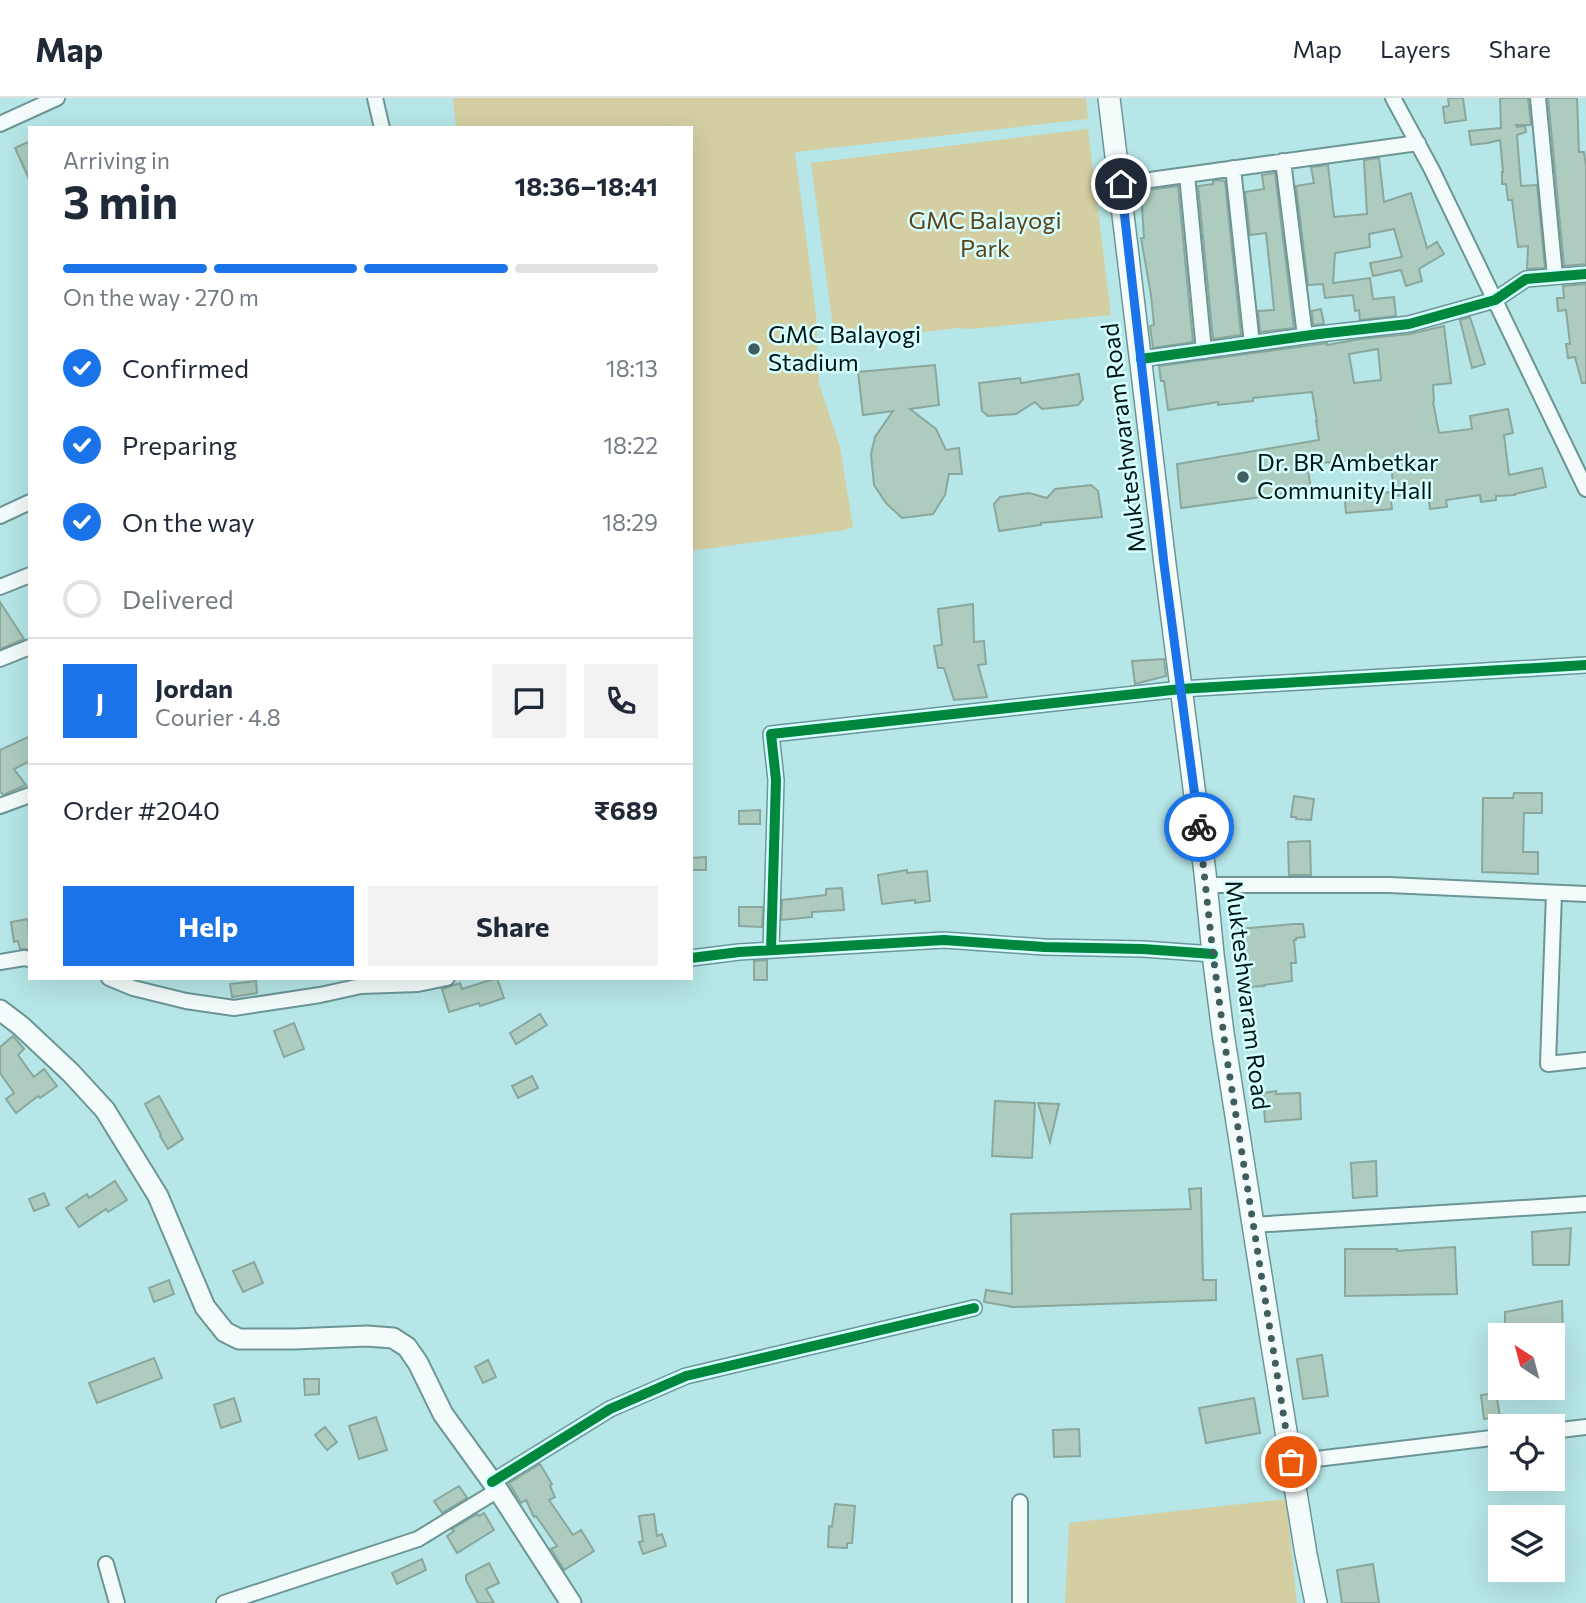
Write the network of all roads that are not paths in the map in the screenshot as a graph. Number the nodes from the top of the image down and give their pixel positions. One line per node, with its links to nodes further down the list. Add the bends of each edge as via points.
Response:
1 (57, 98): 6 (street)
2 (375, 98): 7 (street)
3 (1109, 98): 12 (main road, Mukteshwaram Road)
4 (1393, 98): 8 (street)
5 (1538, 98): 14 (street)
6 (0, 124)
7 (382, 126)
8 (1418, 143): 9 (street); 15 (street)
9 (1283, 162): 10 (street); 16 (street)
10 (1233, 169): 11 (street); 17 (street)
11 (1187, 175): 12 (street); 18 (street)
12 (1121, 184): 19 (main road, Mukteshwaram Road)
13 (1586, 274): 14 (street)
14 (1555, 276): 15 (street, via 1527,279)
15 (1495, 300): 16 (street, via 1409,324); 20 (street)
16 (1305, 336): 17 (street)
17 (1252, 344): 18 (street)
18 (1204, 351): 19 (street)
19 (1141, 359): 28 (main road, Mukteshwaram Road)
20 (1586, 489)
21 (28, 503): 22 (street)
22 (0, 516)
23 (28, 576): 24 (street)
24 (0, 587)
25 (28, 648): 26 (street)
26 (0, 659)
27 (1586, 665): 28 (street)
28 (1181, 689): 31 (main road, Mukteshwaram Road); 34 (street, via 771,734 776,780)
29 (28, 796): 30 (street)
30 (0, 807)
31 (1206, 885): 32 (street, via 1390,885); 35 (main road, Mukteshwaram Road)
32 (1555, 893): 33 (street); 42 (street, via 1548,1064)
33 (1586, 894)
34 (771, 950): 35 (street, via 944,940); 36 (street)
35 (1213, 954): 44 (main road, Mukteshwaram Road)
36 (693, 958)
37 (28, 959): 38 (street)
38 (0, 962)
39 (114, 980): 40 (street, via 186,1002 234,1008 360,986)
40 (437, 980)
41 (0, 1010): 50 (main road, via 105,1110 158,1196 205,1307 225,1332 239,1339 393,1338 407,1347 443,1414)
42 (1586, 1060)
43 (1586, 1204): 44 (street)
44 (1252, 1225): 49 (main road, Mukteshwaram Road)
45 (974, 1308): 50 (street, via 686,1376 610,1409)
46 (1586, 1427): 47 (street)
47 (1565, 1429)
48 (1488, 1438): 49 (street)
49 (1291, 1462): 57 (main road, Mukteshwaram Road)
50 (495, 1486): 54 (street, via 418,1539); 55 (main road)
51 (1020, 1502): 56 (street)
52 (106, 1564): 53 (street)
53 (117, 1603)
54 (224, 1603)
55 (571, 1603)
56 (1020, 1603)
57 (1317, 1603)

